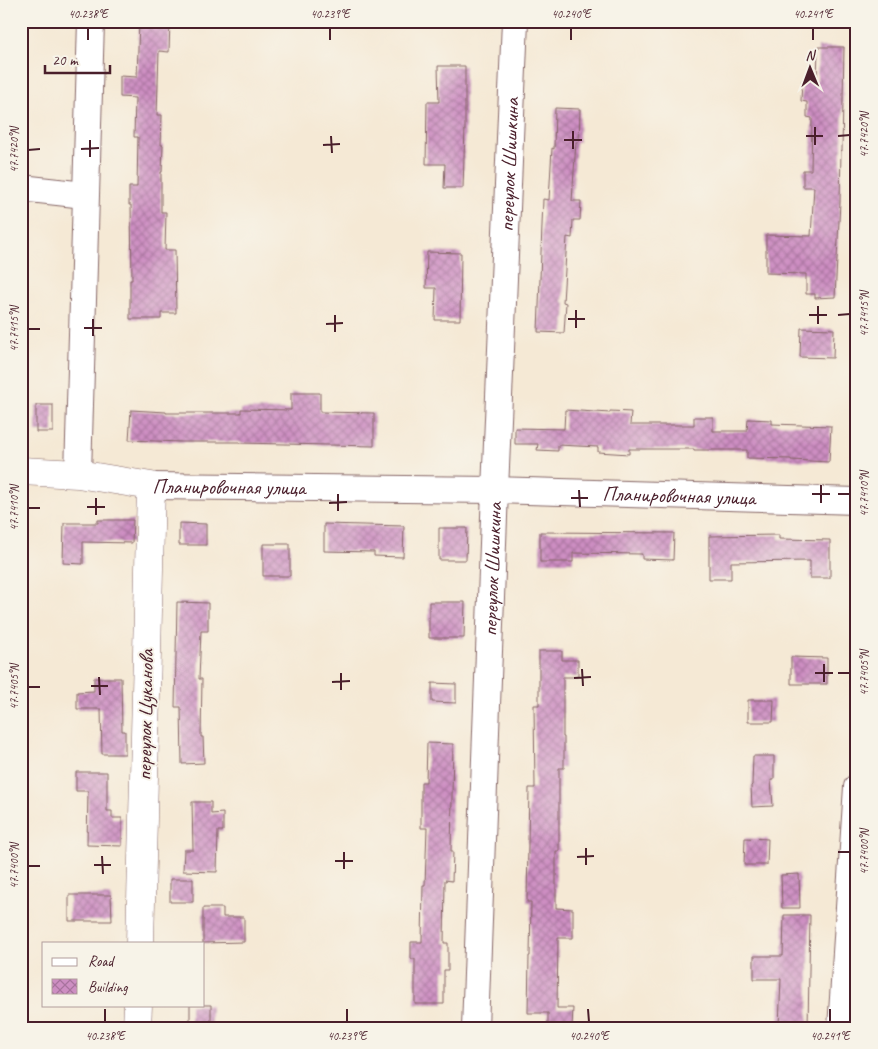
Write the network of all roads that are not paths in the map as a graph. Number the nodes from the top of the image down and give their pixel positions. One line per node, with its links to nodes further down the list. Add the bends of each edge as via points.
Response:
1 (91, 21): 4 (street)
2 (515, 21): 8 (street, переулок Шишкина)
3 (21, 188): 4 (street)
4 (86, 195): 6 (street)
5 (21, 471): 6 (main road, Планировочная улица)
6 (78, 474): 7 (main road, Планировочная улица)
7 (151, 486): 8 (street, Планировочная улица); 11 (main road, переулок Цуканова)
8 (495, 490): 9 (street, Планировочная улица); 14 (street, переулок Шишкина)
9 (857, 501)
10 (856, 804): 15 (street)
11 (140, 942)
12 (138, 1006): 13 (main road)
13 (138, 1028)
14 (475, 1028)
15 (841, 1028)

